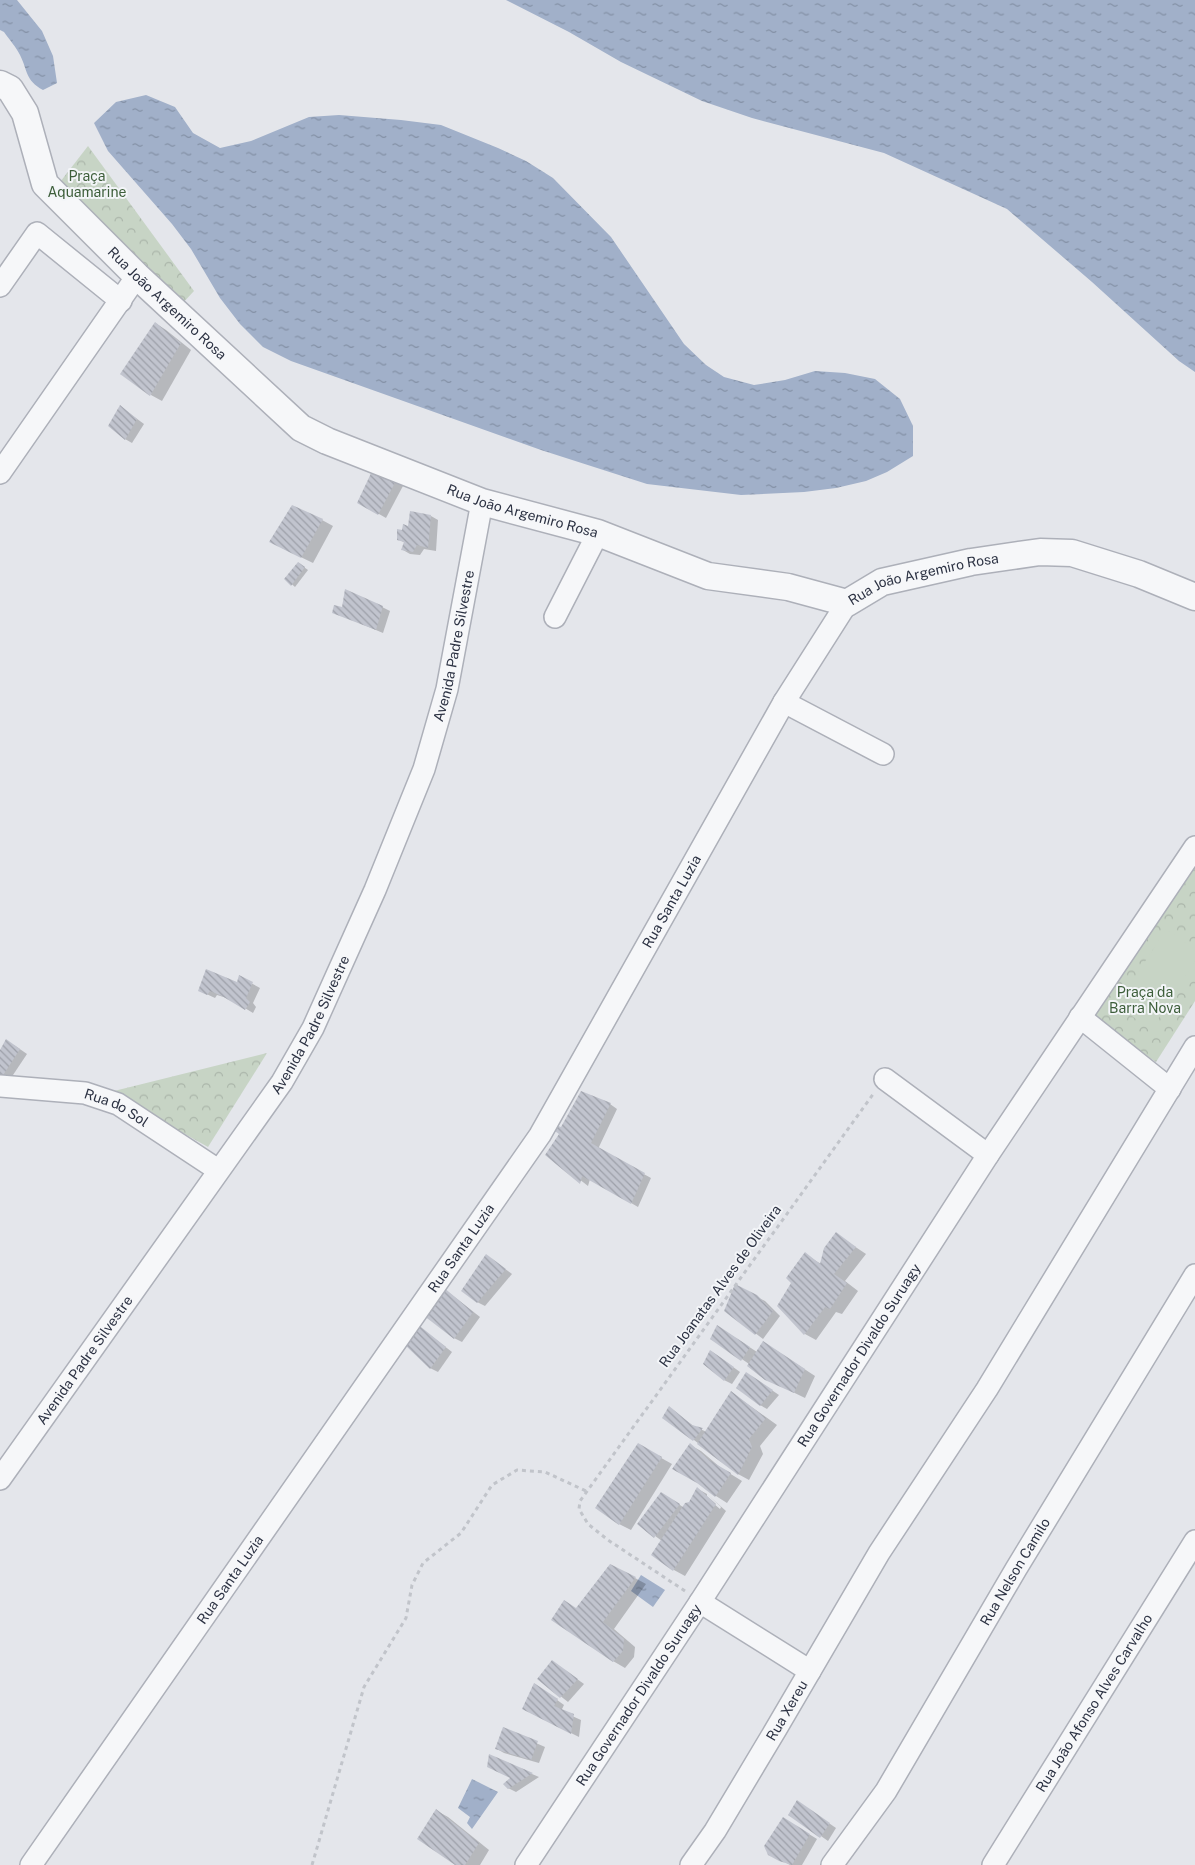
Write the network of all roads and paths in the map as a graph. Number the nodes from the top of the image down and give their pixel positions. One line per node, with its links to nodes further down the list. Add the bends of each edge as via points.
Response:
1 (0, 84): 2 (street, Rua João Argemiro Rosa, via 10,89 25,113 45,184)
2 (137, 276): 4 (street); 6 (street, Rua João Argemiro Rosa, via 301,428 326,442)
3 (0, 286): 4 (street, via 37,233)
4 (121, 301): 5 (street)
5 (0, 473)
6 (482, 502): 7 (street, Rua João Argemiro Rosa); 20 (street, Avenida Padre Silvestre, via 447,689 424,769 375,890 313,1028 282,1082)
7 (598, 533): 9 (street, Rua João Argemiro Rosa, via 708,576 788,587); 10 (street)
8 (1195, 597): 9 (street, Rua João Argemiro Rosa, via 1139,574 1072,553 1040,552 971,562 882,582)
9 (847, 603): 11 (street, Rua Santa Luzia)
10 (556, 617)
11 (784, 702): 12 (street); 27 (street, Rua Santa Luzia, via 540,1135)
12 (883, 754)
13 (1195, 847): 14 (street, Rua Governador Divaldo Suruagy)
14 (1080, 1017): 18 (street); 19 (street, Rua Governador Divaldo Suruagy)
15 (1195, 1047): 18 (street, Rua Xereu)
16 (885, 1079): 19 (street); 23 (path, Rua Joanatas Alves de Oliveira)
17 (0, 1086): 20 (street, Rua do Sol, via 84,1093 118,1104)
18 (1170, 1089): 26 (street, Rua Xereu, via 987,1389 879,1553)
19 (988, 1155): 25 (street, Rua Governador Divaldo Suruagy)
20 (218, 1170): 22 (street, Avenida Padre Silvestre)
21 (1195, 1275): 31 (street, Rua Nelson Camilo, via 1016,1569 886,1791)
22 (0, 1479)
23 (586, 1491): 25 (path, Rua Joanatas Alves de Oliveira, via 580,1508 588,1524); 28 (path, via 545,1472 517,1470 492,1485 461,1533 423,1563 412,1585 406,1618 364,1687)
24 (1195, 1541): 32 (street, Rua João Afonso Alves Carvalho)
25 (700, 1602): 26 (street); 29 (street, Rua Governador Divaldo Suruagy)
26 (810, 1671): 30 (street, Rua Xereu, via 715,1831)
27 (31, 1865)
28 (312, 1865)
29 (526, 1865)
30 (691, 1865)
31 (832, 1865)
32 (993, 1865)

